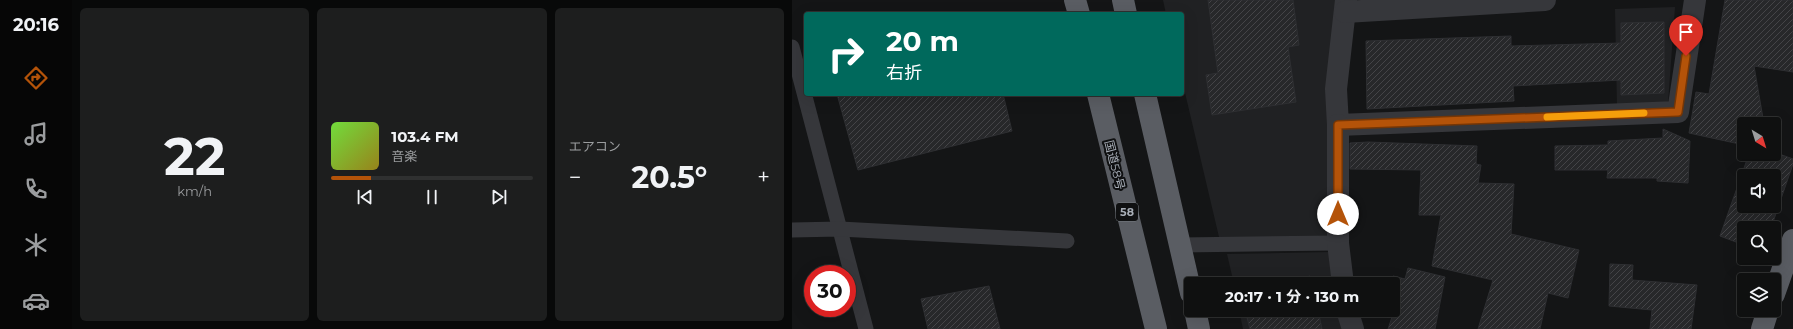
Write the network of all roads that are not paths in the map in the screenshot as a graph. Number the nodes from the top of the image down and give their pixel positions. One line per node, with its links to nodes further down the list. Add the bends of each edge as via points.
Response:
1 (1075, 0): 6 (highway)
2 (1123, 0): 7 (highway)
3 (1545, 0): 5 (street)
4 (1695, 0): 13 (street, via 1678,112)
5 (1346, 6): 13 (street, via 1336,89)
6 (1078, 12)
7 (1126, 12)
8 (792, 46): 9 (lane)
9 (804, 92)
10 (805, 96): 14 (lane)
11 (1098, 96): 27 (highway, 国道58号 / 58)
12 (1145, 96): 19 (highway)
13 (1338, 125): 18 (street)
14 (840, 229): 15 (lane); 17 (lane); 26 (lane)
15 (792, 230)
16 (1793, 240): 20 (highway)
17 (1067, 241)
18 (1338, 243): 19 (lane); 22 (street)
19 (1180, 245): 21 (highway)
20 (1781, 274)
21 (1187, 277)
22 (1342, 277)
23 (1196, 317): 28 (highway)
24 (1349, 317): 29 (street)
25 (1766, 317): 30 (highway)
26 (866, 329)
27 (1156, 329)
28 (1199, 329)
29 (1353, 329)
30 (1762, 329)

